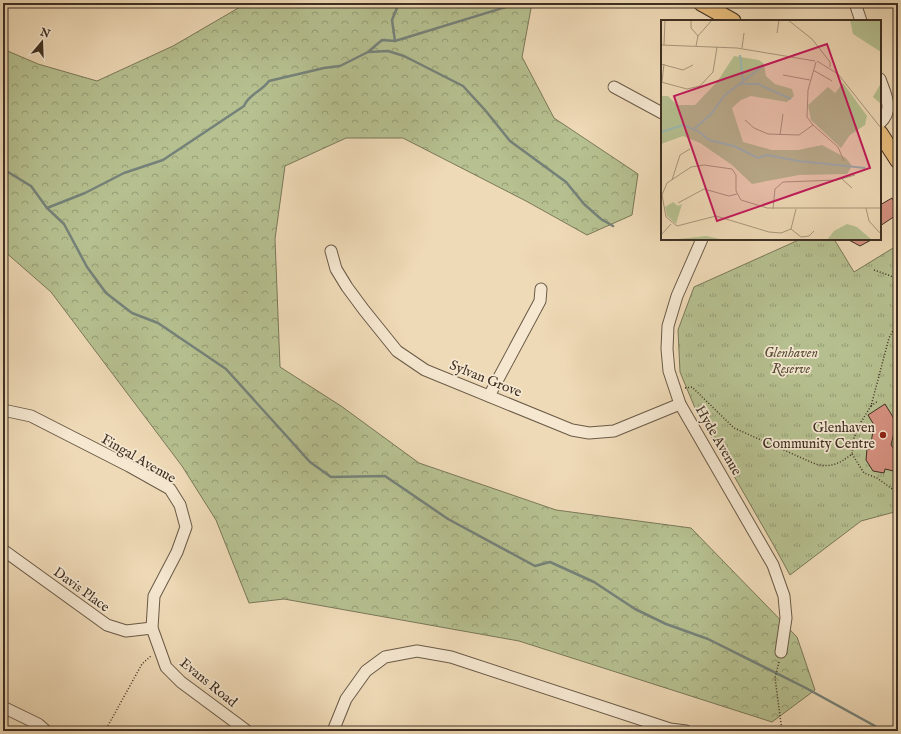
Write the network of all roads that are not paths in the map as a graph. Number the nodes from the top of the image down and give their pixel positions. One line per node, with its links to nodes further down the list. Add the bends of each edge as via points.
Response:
1 (701, 3): 3 (main road)
2 (855, 3): 4 (street)
3 (731, 20)
4 (861, 20)
5 (881, 82): 8 (street, via 888,111)
6 (614, 86): 7 (street)
7 (661, 112)
8 (881, 122)
9 (881, 134): 10 (main road)
10 (898, 160)
11 (702, 240): 15 (street, Hyde Avenue, via 677,296 668,326 669,371)
12 (331, 251): 14 (street, Sylvan Grove, via 336,269 347,287 397,351 425,370)
13 (542, 289): 14 (street, via 540,301)
14 (489, 396): 15 (street, Sylvan Grove, via 572,430 589,433 614,431)
15 (680, 404): 19 (street, Hyde Avenue, via 773,565 784,596 786,618)
16 (3, 410): 18 (street, Fingal Avenue, via 31,416 170,489 180,504 186,527 177,552 154,596)
17 (3, 550): 18 (street, Davis Place, via 107,625 126,631)
18 (152, 628): 22 (street, Evans Road, via 166,667 181,682)
19 (780, 652)
20 (3, 707): 21 (street, via 38,724)
21 (46, 731)
22 (247, 731)
23 (333, 731): 24 (street, via 346,699 366,671 385,657 417,651 450,657 670,729)
24 (686, 731)

